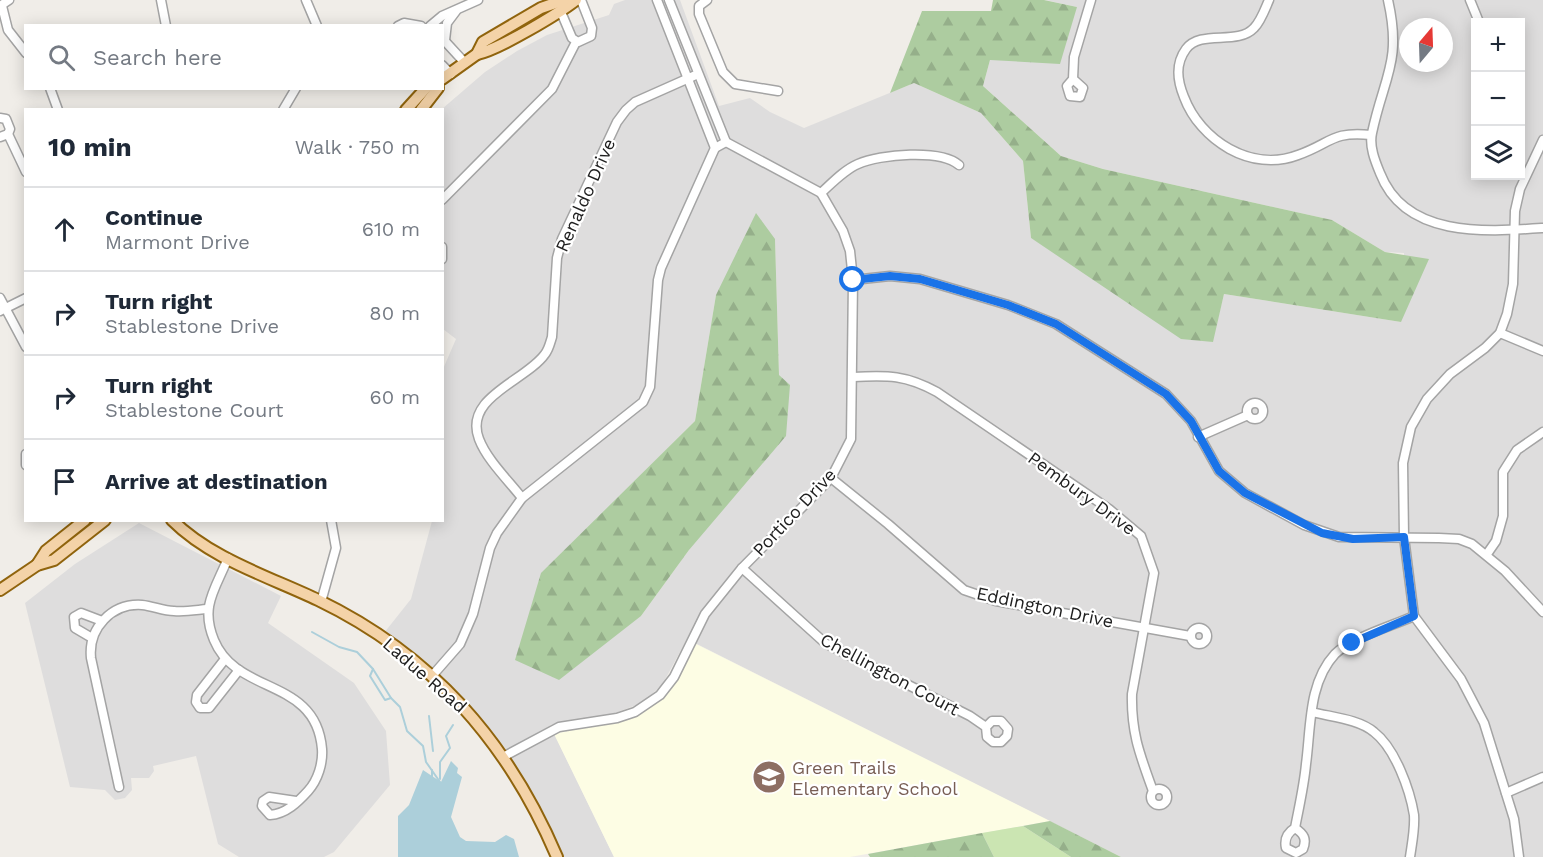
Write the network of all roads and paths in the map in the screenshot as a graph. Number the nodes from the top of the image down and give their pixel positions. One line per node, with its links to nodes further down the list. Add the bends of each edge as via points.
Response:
1 (9, 0): 15 (street)
2 (161, 0): 19 (street)
3 (306, 0): 20 (street)
4 (478, 0): 16 (street)
5 (564, 0): 25 (main road, via 502,30 483,42)
6 (576, 0): 17 (main road)
7 (581, 0): 23 (street, via 592,33 585,41)
8 (657, 0): 29 (street)
9 (669, 0): 27 (street)
10 (707, 0): 35 (street, via 699,6 699,14 723,72 735,84)
11 (1091, 0): 30 (street, via 1074,57)
12 (1269, 0): 42 (street, via 1255,28 1244,36 1202,40 1188,46 1178,65 1179,84 1196,123 1237,152 1258,159 1298,155 1344,133)
13 (1388, 0): 42 (street, via 1394,31 1393,58)
14 (1470, 0): 18 (street)
15 (1, 6): 24 (street, via 8,30)
16 (458, 10): 21 (street); 22 (street, via 447,23)
17 (561, 12): 23 (street); 25 (main road, via 490,51)
18 (1477, 18)
19 (166, 24)
20 (316, 24)
21 (434, 24)
22 (444, 39): 26 (street)
23 (576, 42): 49 (street, via 552,89)
24 (24, 50)
25 (477, 54): 26 (main road)
26 (465, 63): 28 (main road)
27 (698, 74): 29 (street, Renaldo Drive); 44 (street)
28 (445, 77)
29 (688, 79): 45 (street); 64 (street, Renaldo Drive, via 635,102 618,122 562,238 549,348 486,402 478,415 480,441)
30 (1073, 79)
31 (51, 90): 36 (street)
32 (295, 90): 37 (street)
33 (424, 90): 38 (main road)
34 (436, 90): 39 (main road)
35 (778, 91)
36 (57, 108)
37 (284, 108)
38 (408, 108)
39 (423, 108)
40 (0, 118): 41 (street, via 9,123)
41 (4, 135): 47 (street)
42 (1371, 135): 51 (street, via 1382,179 1410,213 1448,227)
43 (1543, 140): 51 (street, via 1520,189)
44 (726, 142): 45 (street); 48 (street)
45 (715, 148): 64 (street, via 659,274 650,387 643,402)
46 (959, 165): 48 (street, via 951,158 935,156 899,156 864,162)
47 (24, 169)
48 (821, 193): 52 (street, Portico Drive, via 850,251)
49 (444, 198)
50 (1543, 228): 51 (street)
51 (1514, 230): 56 (street, via 1513,284)
52 (853, 280): 59 (street, Portico Drive); 62 (street, via 882,276 920,279 1043,318 1166,394 1191,421)
53 (0, 298): 55 (street)
54 (24, 299): 55 (street)
55 (3, 309): 57 (street)
56 (1500, 333): 58 (street); 71 (street, via 1450,374 1411,427 1403,463)
57 (24, 344)
58 (1543, 351)
59 (853, 377): 63 (street, Portico Drive, via 851,439); 82 (street, Pembury Drive, via 890,375 922,384 1133,528 1146,545 1154,573)
60 (1248, 415): 62 (street)
61 (1543, 432): 72 (street, via 1516,450 1503,472 1503,516 1496,541)
62 (1198, 437): 71 (street, via 1219,471 1231,482 1304,525 1339,537)
63 (831, 478): 75 (street, Portico Drive); 82 (street, Eddington Drive, via 964,590 996,601)
64 (522, 498): 87 (street, via 490,548 473,614 460,644)
65 (82, 522): 74 (main road, via 46,551)
66 (102, 522): 74 (main road, via 54,560)
67 (174, 522): 70 (main road, Ladue Road)
68 (180, 522): 70 (main road)
69 (331, 522): 77 (street, via 336,548)
70 (187, 534): 73 (main road, Ladue Road)
71 (1404, 537): 72 (street, via 1459,539); 80 (street)
72 (1487, 554): 78 (street)
73 (228, 558): 77 (main road, Ladue Road); 79 (street)
74 (37, 565): 76 (main road)
75 (742, 568): 89 (street, Chellington Court, via 825,643); 90 (street, Portico Drive, via 705,614 674,676 650,704 617,718 559,728)
76 (0, 590)
77 (321, 602): 87 (main road, Ladue Road, via 400,649)
78 (1542, 608)
79 (207, 609): 81 (street, via 175,611 135,605 114,611); 85 (street, via 214,640)
80 (1414, 616): 88 (street, via 1335,654 1318,686); 94 (street, via 1466,686 1485,723)
81 (102, 621): 84 (street); 84 (street, via 81,613 74,617 75,628)
82 (1146, 628): 83 (street, Eddington Drive); 93 (street, Pembury Drive, via 1132,694 1132,714 1134,737)
83 (1190, 636)
84 (92, 638): 92 (street, via 91,658)
85 (225, 659): 86 (street); 86 (street, via 197,694 200,708 209,708)
86 (240, 670): 95 (street, via 294,698 314,718 322,752 319,772 310,789)
87 (432, 676): 90 (main road, Ladue Road, via 492,739)
88 (1312, 712): 96 (street); 98 (street, via 1359,724 1374,732 1391,753 1414,816)
89 (986, 727)
90 (503, 757): 97 (main road, Ladue Road)
91 (1543, 777): 94 (street)
92 (119, 787)
93 (1153, 791)
94 (1506, 793): 99 (street)
95 (296, 801)
96 (1295, 828)
97 (557, 857)
98 (1410, 857)
99 (1519, 857)

